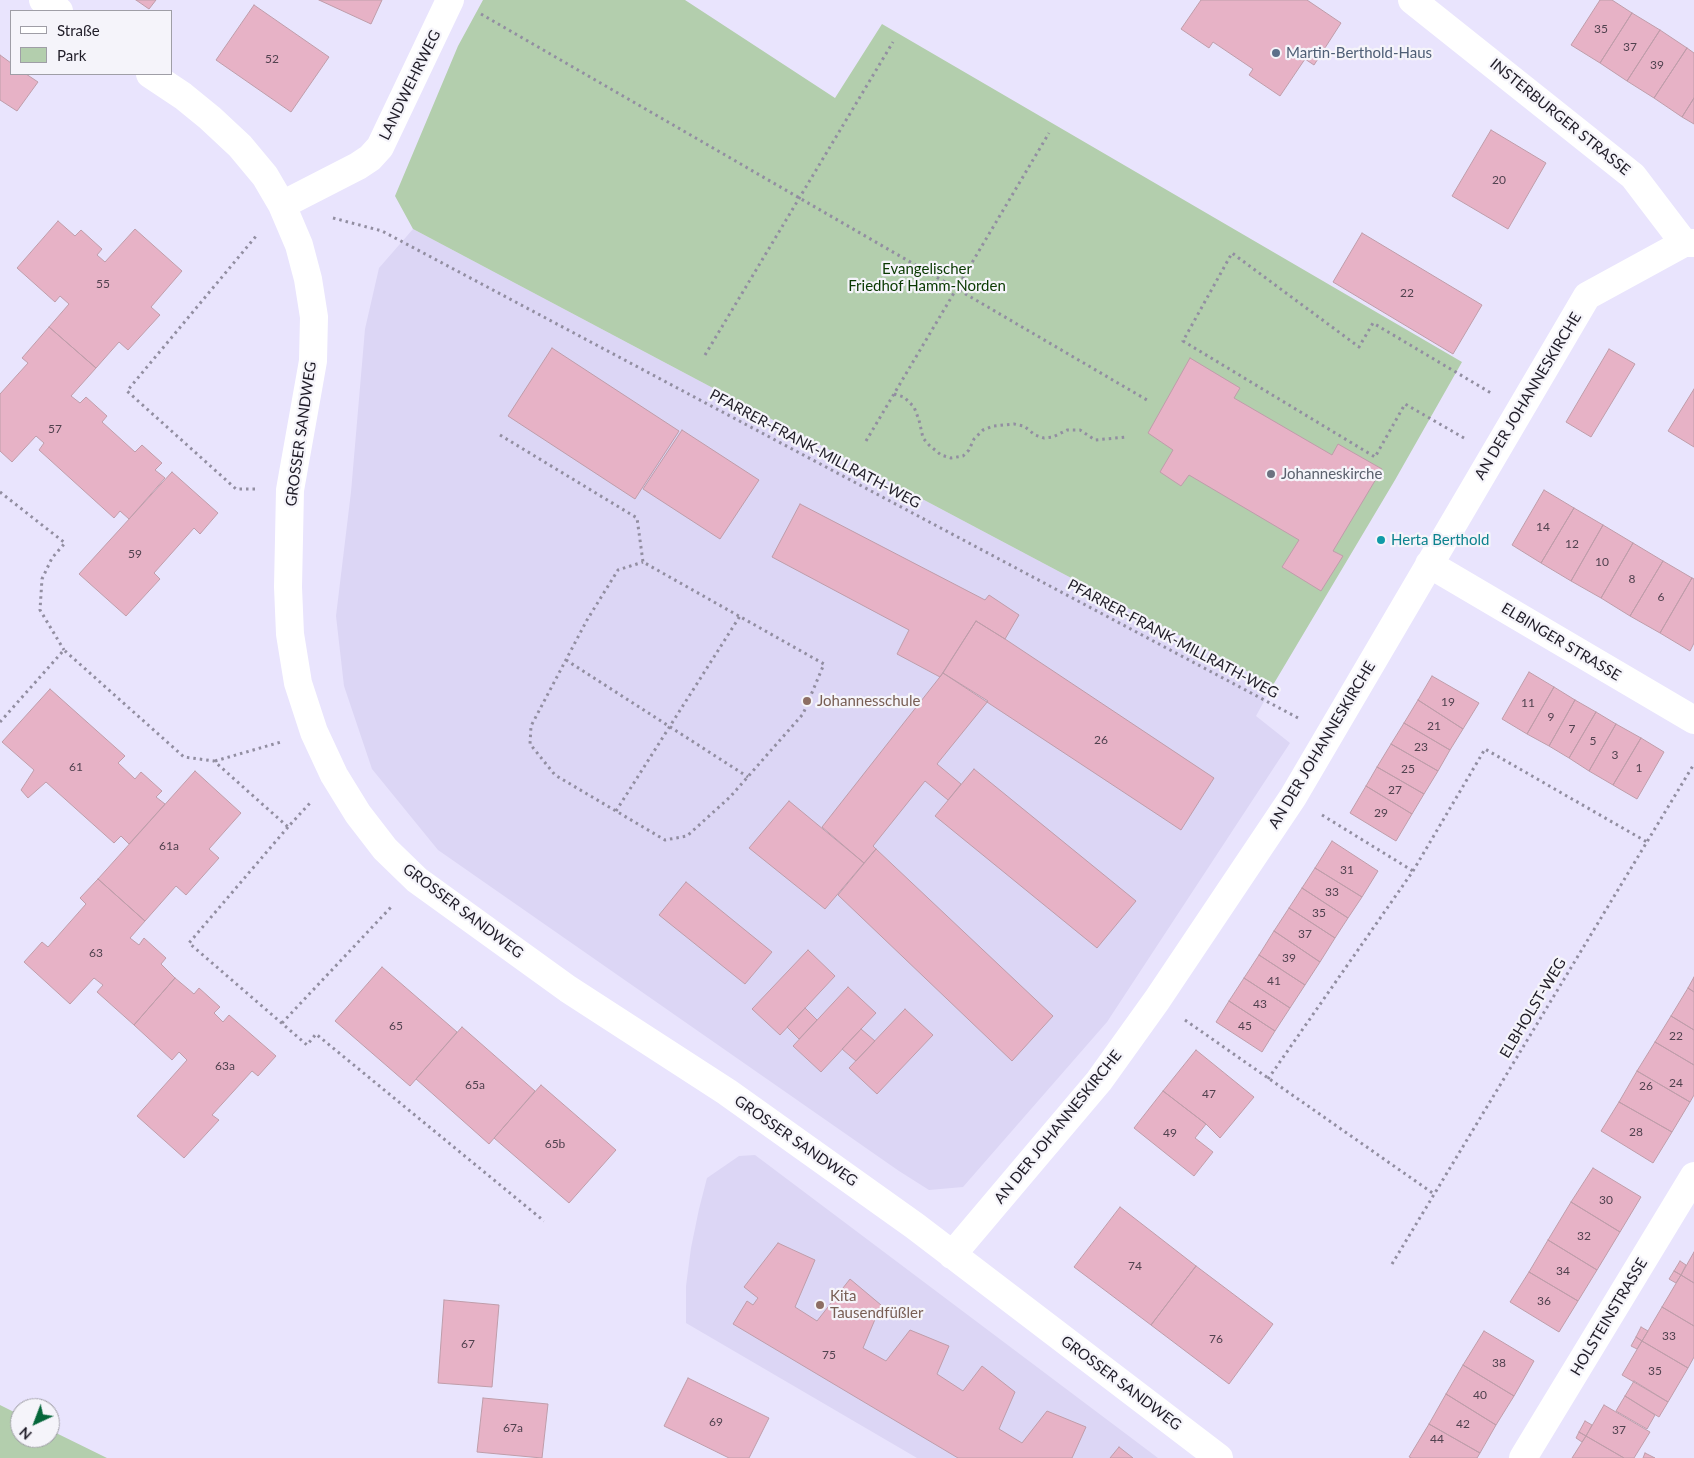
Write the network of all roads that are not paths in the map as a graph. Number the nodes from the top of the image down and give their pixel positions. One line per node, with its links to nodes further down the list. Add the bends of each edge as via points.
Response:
1 (43, 0): 4 (street)
2 (1412, 0): 7 (street, INSTERBURGER STRASSE, via 1633,176)
3 (462, 5): 6 (street, LANDWEHRWEG, via 380,147 358,166)
4 (58, 10)
5 (151, 75): 6 (street, GROSSER SANDWEG, via 182,96 240,146 265,176)
6 (282, 205): 11 (street, GROSSER SANDWEG, via 308,279 314,317 312,360 290,490 290,634 298,683 314,732 334,775 358,814 385,849 417,880 568,989 727,1092)
7 (1689, 243): 8 (street, AN DER JOHANNESKIRCHE, via 1587,296)
8 (1429, 564): 9 (street, ELBINGER STRASSE); 11 (street, AN DER JOHANNESKIRCHE, via 1293,797 1157,1000 1099,1081)
9 (1694, 720)
10 (1694, 1176): 13 (street, HOLSTEINSTRASSE)
11 (952, 1255): 12 (street, GROSSER SANDWEG)
12 (1219, 1458)
13 (1523, 1458)

